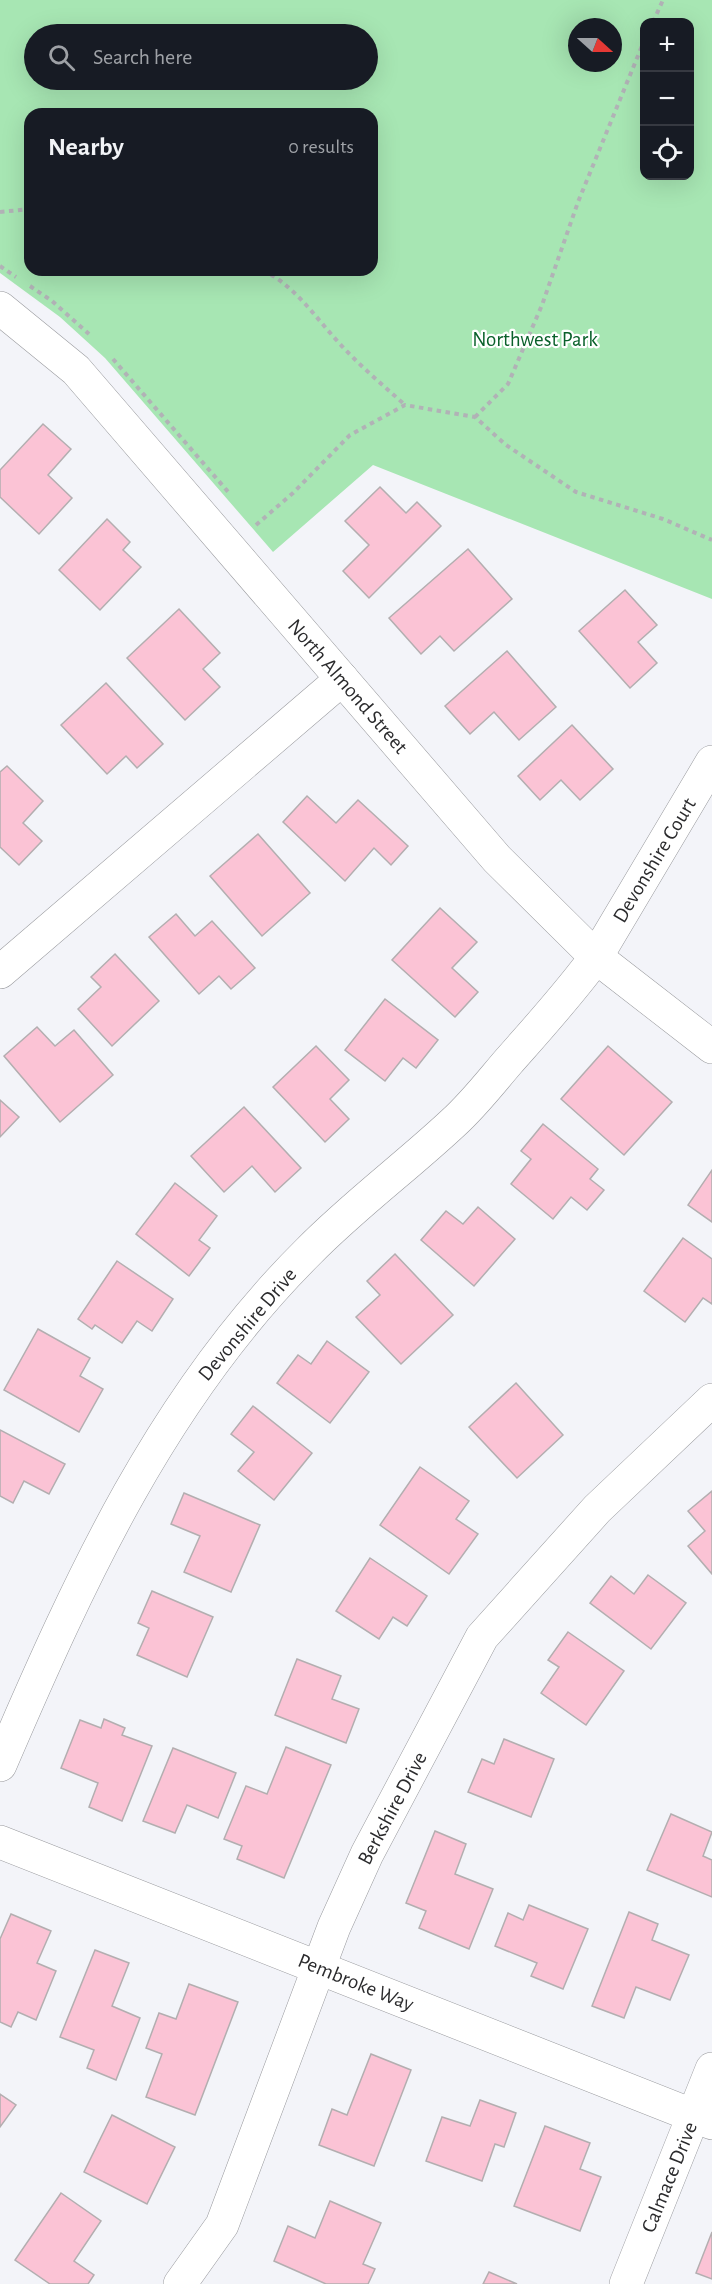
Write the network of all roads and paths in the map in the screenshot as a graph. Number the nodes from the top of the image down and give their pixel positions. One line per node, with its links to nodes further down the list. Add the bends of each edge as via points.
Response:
1 (663, 0): 2 (path)
2 (655, 18)
3 (640, 53): 9 (path, via 508,384)
4 (24, 210): 5 (path)
5 (0, 212)
6 (276, 276): 8 (path)
7 (0, 308): 12 (street, North Almond Street, via 76,370)
8 (405, 405): 9 (path); 10 (path, via 350,435)
9 (475, 417): 11 (path, via 506,445 576,492 663,519)
10 (257, 526)
11 (712, 540)
12 (342, 679): 14 (street, North Almond Street, via 497,859); 15 (street)
13 (712, 762): 14 (street, Devonshire Court)
14 (596, 957): 16 (street, North Almond Street); 18 (street, Devonshire Drive, via 575,987 455,1122 308,1251 244,1323 186,1398 117,1512 52,1644)
15 (0, 972)
16 (712, 1047)
17 (712, 1400): 20 (street, Berkshire Drive, via 597,1509 482,1636 367,1854)
18 (0, 1765)
19 (0, 1842): 20 (street, Pembroke Way)
20 (320, 1968): 22 (street, Pembroke Way); 23 (street, Berkshire Drive, via 222,2225)
21 (712, 2069): 22 (street, Calmace Drive)
22 (703, 2119): 24 (street, Calmace Drive)
23 (180, 2284)
24 (626, 2284)

